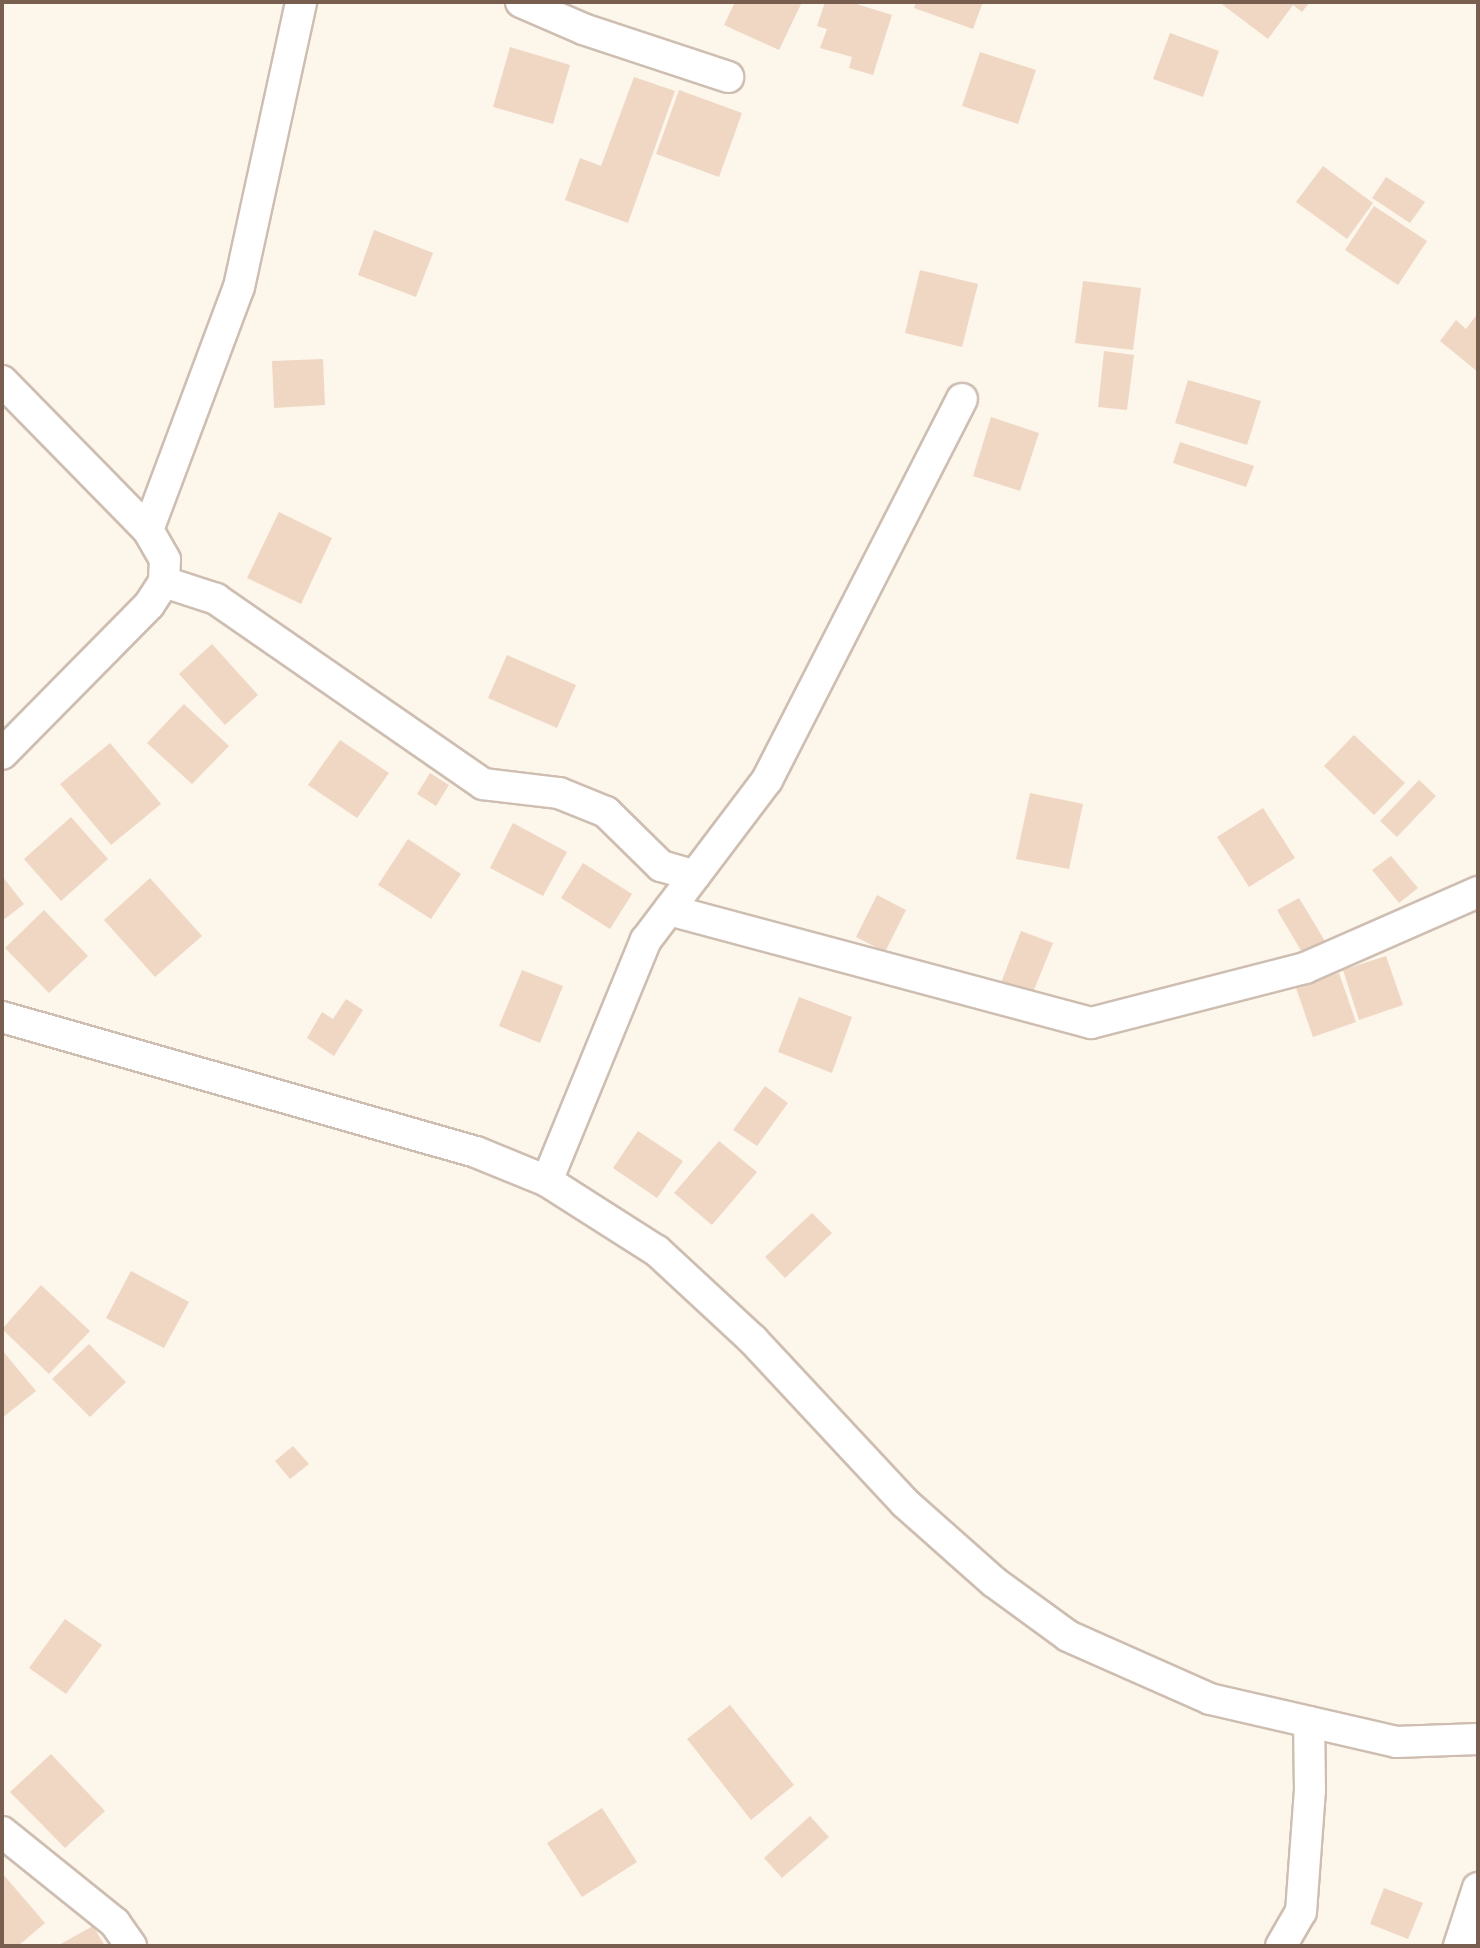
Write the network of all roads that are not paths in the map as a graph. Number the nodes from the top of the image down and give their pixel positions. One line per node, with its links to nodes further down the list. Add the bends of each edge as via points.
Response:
1 (301, 2): 6 (street, via 239,287)
2 (521, 2): 3 (street, via 583,29)
3 (728, 77)
4 (2, 381): 6 (street)
5 (962, 399): 9 (street, via 767,780)
6 (148, 530): 7 (street, via 165,560)
7 (164, 582): 8 (street, via 149,605); 9 (street, via 216,599 483,784 559,793 606,812 661,866)
8 (2, 754)
9 (695, 876): 11 (street)
10 (1478, 892): 11 (street, via 1305,968 1091,1023)
11 (669, 910): 13 (street, via 646,940)
12 (2, 1017): 13 (street, via 462,1148)
13 (547, 1181): 14 (street, via 657,1251 753,1340 905,1503 994,1582 1068,1636 1210,1699)
14 (1309, 1722): 15 (street, via 1396,1742); 19 (street, via 1301,1912)
15 (1478, 1739)
16 (2, 1832): 18 (street, via 115,1923)
17 (1478, 1888): 20 (street)
18 (131, 1946)
19 (1281, 1946)
20 (1459, 1946)

